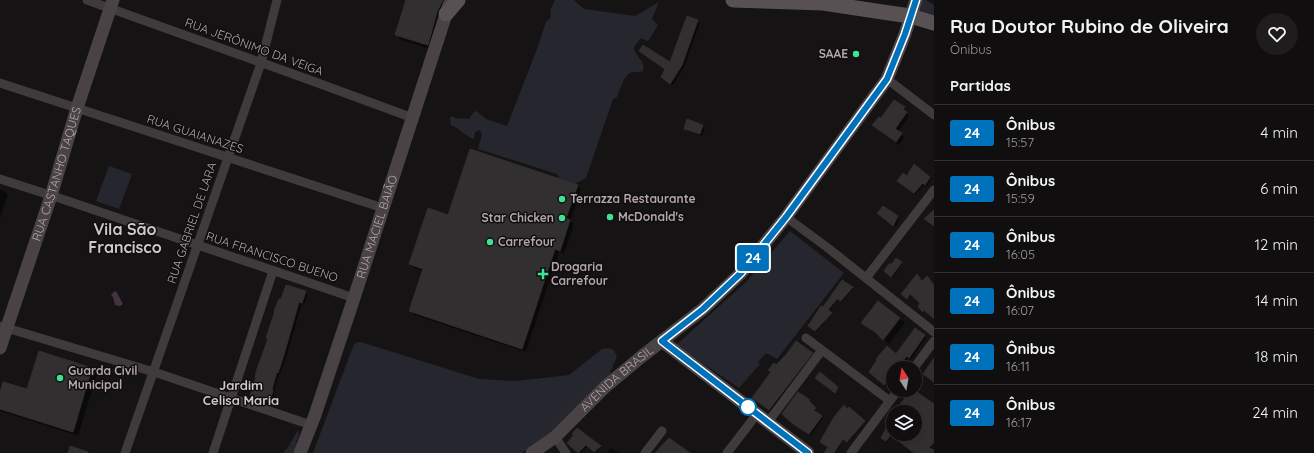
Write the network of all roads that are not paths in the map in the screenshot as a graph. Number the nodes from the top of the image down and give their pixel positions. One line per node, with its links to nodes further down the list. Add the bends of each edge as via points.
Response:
1 (87, 0): 8 (street, RUA JERÔNIMO DA VEIGA)
2 (277, 0): 14 (street, RUA GABRIEL DE LARA)
3 (458, 0): 9 (main road)
4 (733, 0): 6 (main road)
5 (916, 0): 11 (main road, AVENIDA BRASIL)
6 (786, 1): 7 (main road)
7 (830, 2): 10 (main road)
8 (112, 4): 14 (street, RUA JERÔNIMO DA VEIGA); 17 (main road, RUA CASTANHO TAQUES)
9 (449, 7): 19 (main road, RUA MACIEL BAIÃO)
10 (892, 13): 11 (main road); 13 (main road, via 901,23)
11 (911, 16): 12 (main road); 13 (main road, AVENIDA BRASIL)
12 (934, 23)
13 (905, 34): 15 (main road, AVENIDA BRASIL)
14 (261, 63): 19 (street, RUA JERÔNIMO DA VEIGA); 20 (street, RUA GABRIEL DE LARA)
15 (887, 79): 18 (street); 25 (main road, AVENIDA BRASIL)
16 (0, 83): 17 (street, RUA GUAIANAZES)
17 (77, 108): 20 (street, RUA GUAIANAZES); 23 (main road, RUA CASTANHO TAQUES)
18 (934, 115)
19 (413, 118): 24 (main road, RUA MACIEL BAIÃO)
20 (228, 157): 24 (street, RUA GUAIANAZES); 26 (street, RUA GABRIEL DE LARA)
21 (0, 179): 23 (street, RUA FRANCISCO BUENO)
22 (934, 190): 28 (street)
23 (51, 196): 26 (street, RUA FRANCISCO BUENO); 30 (main road, RUA CASTANHO TAQUES)
24 (383, 208): 29 (main road, RUA MACIEL BAIÃO)
25 (786, 217): 28 (street); 33 (main road, AVENIDA BRASIL, via 741,273 703,309)
26 (198, 245): 27 (street, RUA FRANCISCO BUENO); 38 (street, RUA GABRIEL DE LARA)
27 (273, 271): 29 (street, RUA FRANCISCO BUENO); 40 (street)
28 (866, 278): 31 (street)
29 (354, 298): 44 (main road, RUA MACIEL BAIÃO)
30 (3, 327): 35 (main road, RUA CASTANHO TAQUES); 38 (street)
31 (934, 332)
32 (806, 338): 36 (street)
33 (662, 341): 42 (main road); 46 (main road, AVENIDA BRASIL, via 606,387)
34 (934, 341): 37 (street)
35 (0, 348)
36 (822, 350): 41 (street); 43 (street)
37 (919, 361)
38 (154, 372): 40 (street); 47 (street, RUA GABRIEL DE LARA)
39 (893, 397): 41 (street)
40 (231, 398): 44 (street); 48 (street)
41 (890, 401): 56 (street)
42 (757, 414): 43 (main road); 54 (street)
43 (768, 422): 55 (main road)
44 (311, 425): 49 (main road, RUA MACIEL BAIÃO); 50 (main road)
45 (662, 431): 53 (street)
46 (555, 437): 51 (main road, AVENIDA BRASIL); 52 (street)
47 (126, 453)
48 (213, 453)
49 (300, 453)
50 (306, 453)
51 (532, 453)
52 (566, 453)
53 (645, 453)
54 (727, 453)
55 (808, 453)
56 (850, 453)

